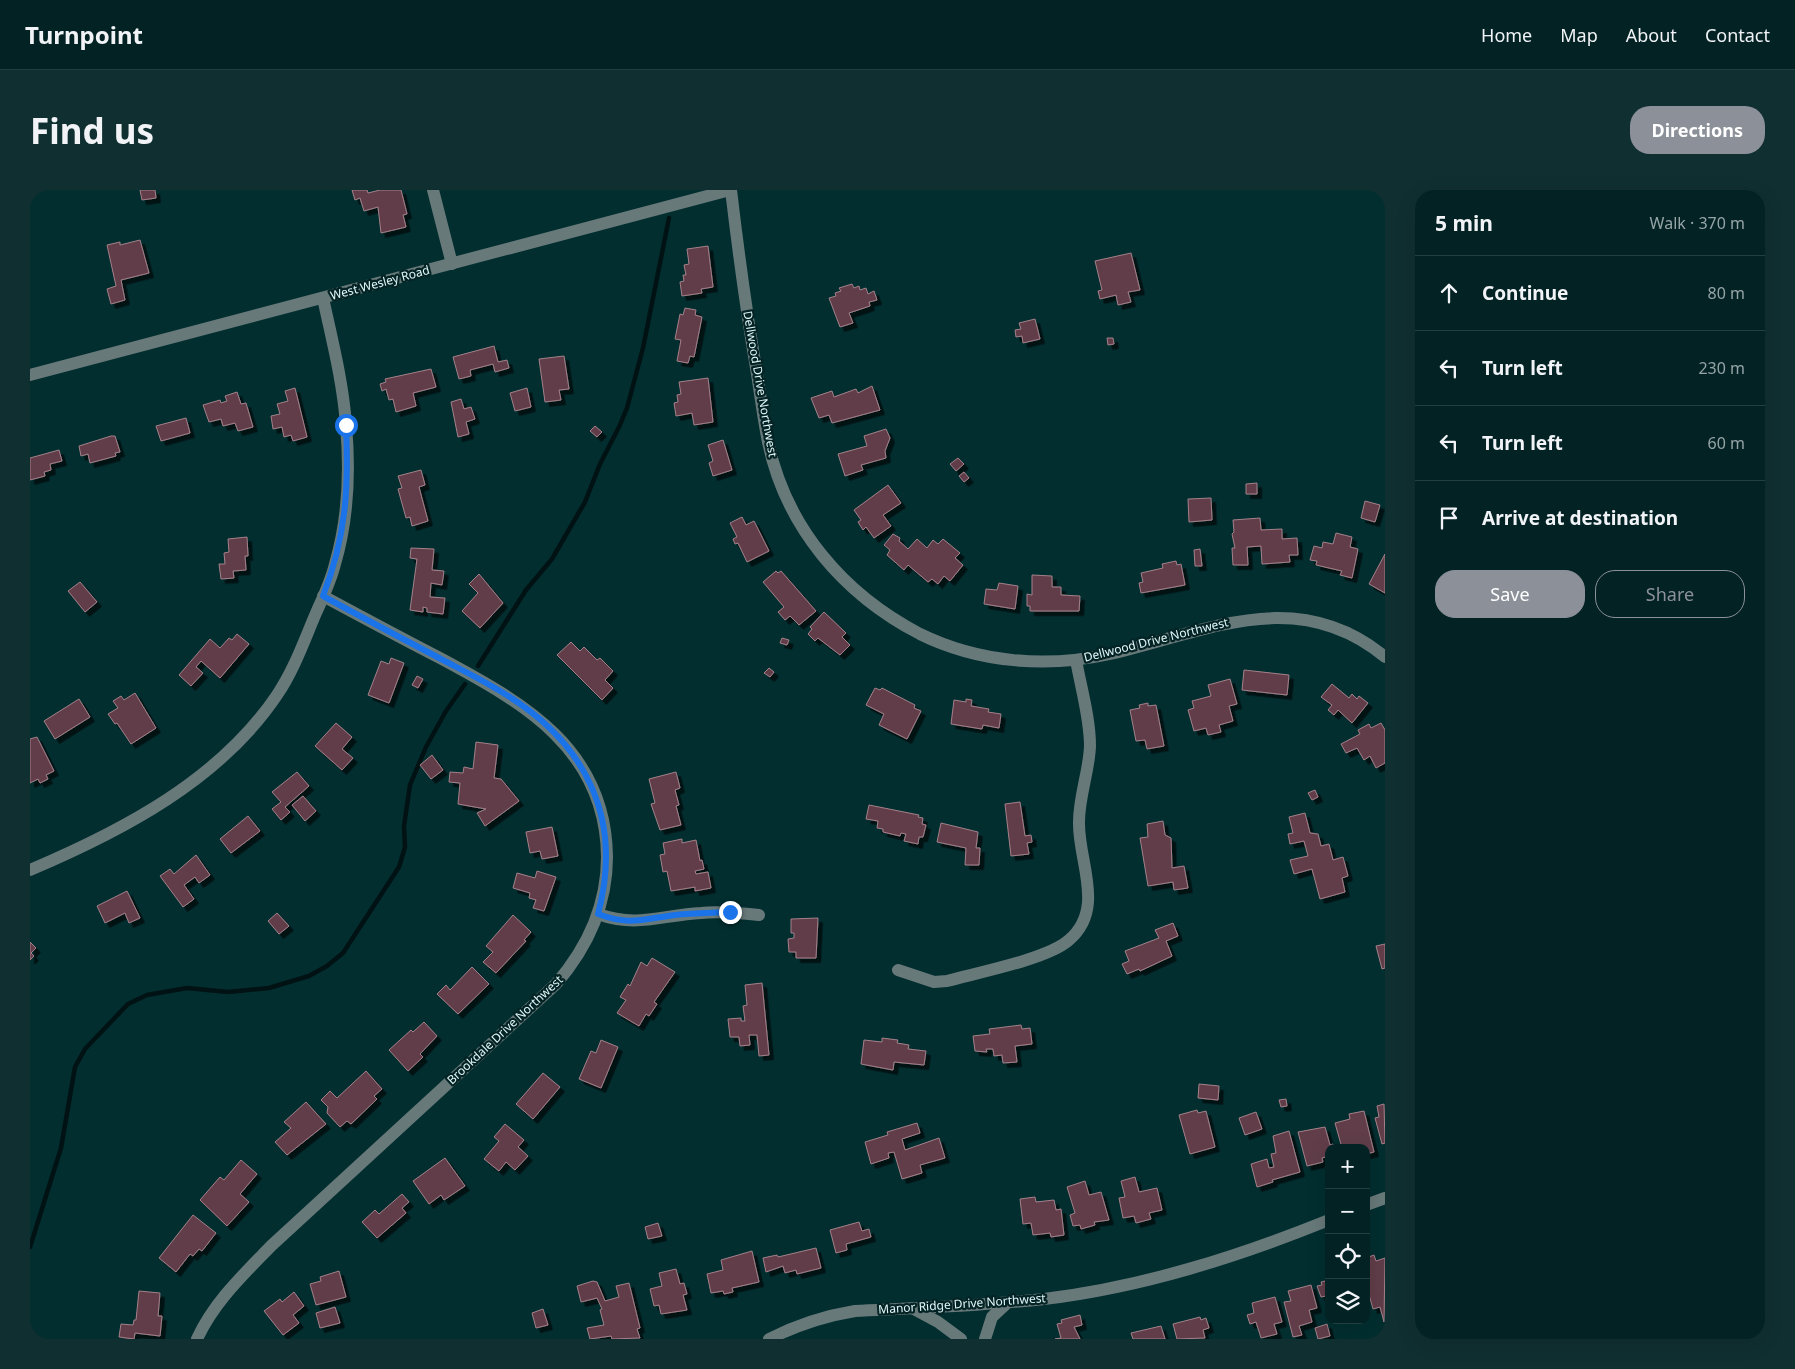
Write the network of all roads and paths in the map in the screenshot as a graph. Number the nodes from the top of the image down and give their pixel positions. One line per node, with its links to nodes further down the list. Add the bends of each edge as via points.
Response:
1 (433, 190): 3 (street)
2 (730, 190): 3 (street, West Wesley Road); 8 (street, Dellwood Drive Northwest, via 768,442 790,505 816,549 841,578 872,604 934,640 970,653 1004,660)
3 (452, 264): 4 (street, West Wesley Road)
4 (323, 298): 5 (street, West Wesley Road); 6 (street, via 342,391 348,459 342,537)
5 (30, 375)
6 (323, 596): 9 (street, via 296,662 277,695 234,744 196,779 166,800); 10 (street, Brookdale Drive Northwest, via 501,691 533,713 566,743 590,781 604,825 607,868)
7 (1385, 658): 8 (street, Dellwood Drive Northwest, via 1345,632 1312,621 1277,617 1233,621)
8 (1076, 660): 12 (street, via 1090,745 1079,821 1080,844 1090,892 1084,921 1070,940 1049,952 947,981 934,982)
9 (30, 870)
10 (598, 914): 11 (street, via 634,922 701,913); 18 (street, Brookdale Drive Northwest, via 581,951 556,984 271,1246 213,1309)
11 (759, 915)
12 (898, 970)
13 (1385, 1198): 14 (street)
14 (1370, 1204)
15 (1325, 1222): 16 (street, Manor Ridge Drive Northwest, via 1268,1245 1179,1272 1085,1292)
16 (1007, 1303): 17 (street, Manor Ridge Drive Northwest); 21 (street, via 992,1317)
17 (912, 1308): 19 (street, Manor Ridge Drive Northwest, via 828,1315 796,1325); 20 (street)
18 (197, 1339)
19 (769, 1339)
20 (961, 1339)
21 (985, 1339)

